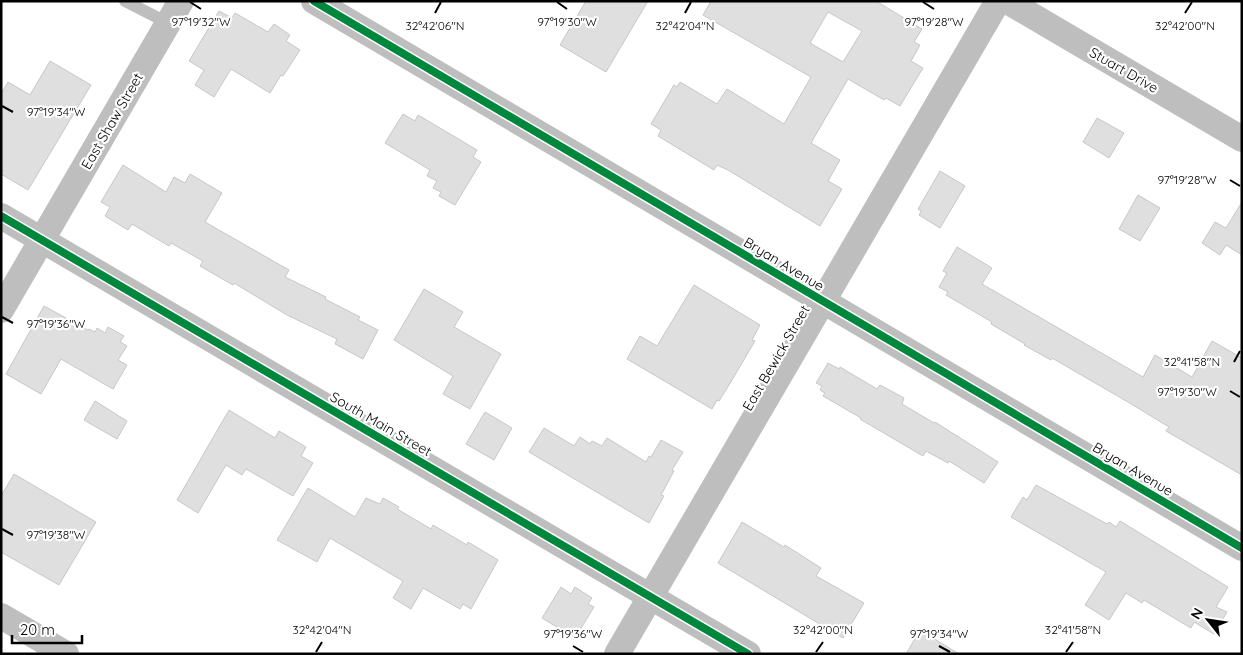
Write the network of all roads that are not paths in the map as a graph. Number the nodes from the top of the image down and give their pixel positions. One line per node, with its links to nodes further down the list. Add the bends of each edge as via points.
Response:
1 (125, 1): 5 (lane)
2 (314, 1): 9 (street, Bryan Avenue)
3 (998, 1): 9 (street, East Bewick Street)
4 (1007, 1): 6 (street, Stuart Drive)
5 (175, 12): 8 (street, East Shaw Street)
6 (1242, 139)
7 (1, 216): 8 (street, South Main Street)
8 (42, 240): 10 (street, East Shaw Street); 12 (street, South Main Street)
9 (823, 301): 11 (street, Bryan Avenue); 12 (street, East Bewick Street)
10 (1, 310)
11 (1242, 548)
12 (651, 597): 15 (street, East Bewick Street); 16 (street, South Main Street)
13 (1, 616): 14 (street)
14 (66, 654)
15 (617, 654)
16 (748, 654)

